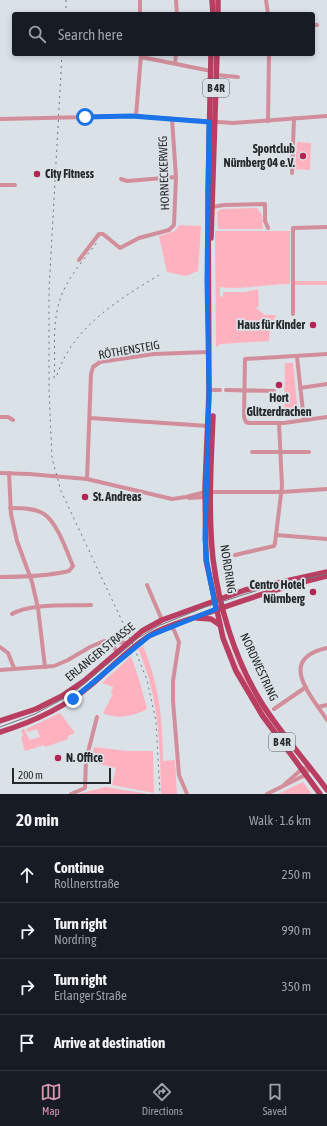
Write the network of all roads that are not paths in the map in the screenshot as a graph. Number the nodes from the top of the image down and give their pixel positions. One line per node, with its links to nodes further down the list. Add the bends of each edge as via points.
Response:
1 (140, 0): 6 (street)
2 (176, 0): 7 (street)
3 (212, 0): 8 (main road)
4 (218, 0): 9 (main road)
5 (266, 0): 10 (street)
6 (140, 12)
7 (177, 12)
8 (213, 12)
9 (218, 12)
10 (268, 12)
11 (141, 56): 20 (street)
12 (145, 56): 17 (street)
13 (176, 56): 17 (street)
14 (211, 56): 18 (main road, NORDRING / B 4R)
15 (217, 56): 18 (main road, NORDRING / B 4R)
16 (269, 56): 25 (street)
17 (176, 63): 18 (street)
18 (213, 73): 19 (street); 26 (main road, NORDRING / B 4R)
19 (238, 77)
20 (136, 116): 23 (street); 24 (street)
21 (327, 116): 22 (street)
22 (294, 118): 25 (street); 27 (street)
23 (0, 119)
24 (172, 119): 26 (street); 28 (street, HORNECKERWEG)
25 (268, 121): 26 (street)
26 (212, 122): 32 (main road, NORDRING / B 4R); 37 (main road, NORDRING / B 4R, via 207,280)
27 (292, 173)
28 (176, 177): 29 (street, via 127,181); 35 (street, HORNECKERWEG, via 176,221 171,229 139,238 120,248 103,234 99,234)
29 (121, 179)
30 (0, 185): 31 (street)
31 (15, 185)
32 (212, 207): 34 (street, via 265,204 265,221); 42 (main road, NORDRING / B 4R)
33 (327, 227): 36 (street, via 293,228)
34 (268, 228)
35 (79, 260)
36 (293, 314)
37 (209, 352): 49 (street, RÖTHENSTEIG, via 154,354 98,363 92,370); 53 (main road, NORDRING / B 4R)
38 (327, 354): 39 (street)
39 (297, 357): 41 (street); 45 (street, via 244,359)
40 (327, 384): 41 (street)
41 (300, 388): 51 (street)
42 (213, 390): 43 (street); 62 (main road, NORDRING / B 4R)
43 (220, 390)
44 (226, 390): 45 (street)
45 (244, 390): 46 (street); 52 (street, via 246,422)
46 (274, 392)
47 (1, 417): 50 (street)
48 (327, 417): 51 (street)
49 (90, 418): 53 (street); 59 (street, RÖTHENSTEIG)
50 (13, 420)
51 (304, 420): 52 (street)
52 (279, 423): 55 (street)
53 (208, 426): 62 (main road, NORDRING / B 4R)
54 (252, 452): 55 (street)
55 (281, 452): 56 (street); 61 (street)
56 (309, 452)
57 (0, 473): 58 (street)
58 (8, 473): 59 (street); 63 (street)
59 (87, 479): 62 (street, via 168,498)
60 (327, 489): 61 (street)
61 (282, 492): 62 (street); 64 (street)
62 (207, 494): 72 (main road, NORDRING / B 4R, via 213,560); 73 (main road, NORDRING / B 4R, via 205,552)
63 (10, 508): 70 (street, via 17,541); 70 (street, via 37,511 48,517 73,566 70,571)
64 (276, 535): 65 (street); 66 (street, via 274,546)
65 (327, 539)
66 (236, 555)
67 (327, 572): 72 (main road, ERLANGER STRASSE, via 273,583)
68 (327, 576): 75 (main road, ERLANGER STRASSE)
69 (0, 577): 70 (street)
70 (30, 577): 76 (street)
71 (146, 585): 80 (street)
72 (221, 598): 73 (main road, ERLANGER STRASSE); 75 (main road, NORDRING / B 4R)
73 (214, 600): 77 (main road, NORDRING / B 4R); 80 (main road, ERLANGER STRASSE)
74 (91, 605): 76 (street)
75 (223, 607): 77 (main road, ERLANGER STRASSE); 101 (main road, NORDWESTRING / B 4R, via 232,638 255,692)
76 (38, 608): 78 (street); 90 (street)
77 (216, 609): 79 (main road, ERLANGER STRASSE); 82 (main road, NORDWESTRING / B 4R)
78 (12, 614)
79 (194, 617): 81 (main road, ERLANGER STRASSE); 82 (main road, via 211,619)
80 (162, 620): 86 (main road, ERLANGER STRASSE)
81 (182, 622): 83 (main road, ERLANGER STRASSE); 84 (street)
82 (220, 625): 102 (main road, NORDWESTRING / B 4R, via 230,658 249,695)
83 (170, 627): 84 (street); 100 (main road, ERLANGER STRASSE, via 142,641 61,707 25,724)
84 (177, 635): 108 (street, via 179,645 173,702 179,775)
85 (112, 642): 86 (street); 89 (street); 90 (street, via 95,644 58,665)
86 (127, 643): 89 (main road, ERLANGER STRASSE)
87 (0, 647): 91 (street, via 8,653)
88 (327, 648): 93 (street, via 309,654 300,663 301,676)
89 (116, 653): 99 (main road, ERLANGER STRASSE, via 62,696 36,709)
90 (45, 667): 91 (street)
91 (14, 668): 92 (street)
92 (0, 670)
93 (306, 687): 95 (street); 96 (street)
94 (327, 705): 95 (street)
95 (318, 707): 98 (street)
96 (274, 709)
97 (97, 717): 107 (street, via 86,760 85,788)
98 (327, 720)
99 (0, 721)
100 (0, 732)
101 (310, 767): 102 (street); 103 (street); 105 (main road, NORDWESTRING / B 4R)
102 (302, 769): 103 (main road, NORDWESTRING / B 4R); 104 (street)
103 (306, 774): 104 (street); 106 (main road, NORDWESTRING / B 4R)
104 (285, 785): 109 (street)
105 (327, 790)
106 (319, 792): 110 (main road)
107 (71, 794)
108 (188, 794)
109 (267, 794)
110 (324, 794)

